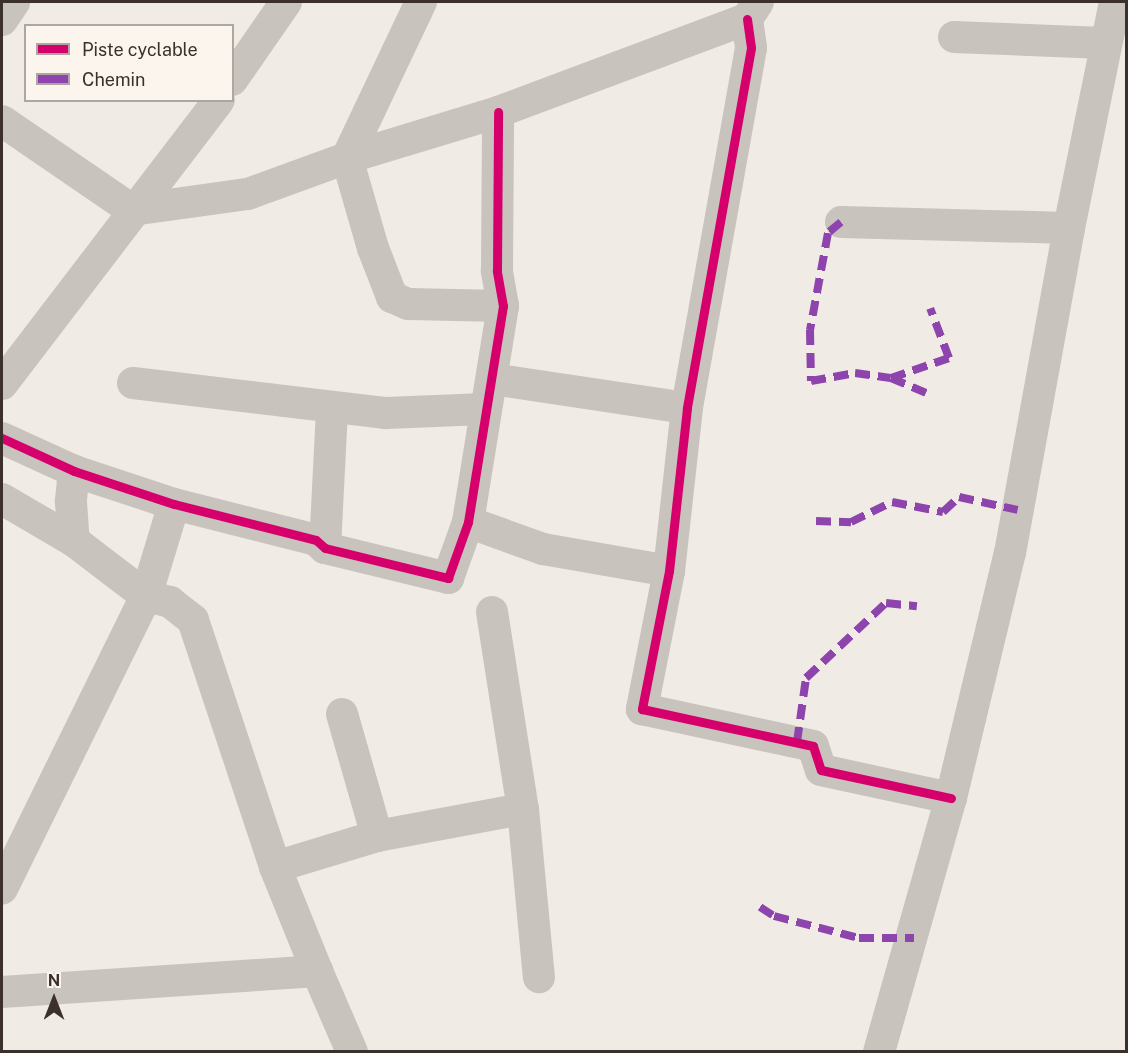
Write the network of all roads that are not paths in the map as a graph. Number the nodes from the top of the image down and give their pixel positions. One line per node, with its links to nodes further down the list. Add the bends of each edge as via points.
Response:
1 (14, 2): 6 (street)
2 (286, 2): 9 (street)
3 (421, 2): 13 (street)
4 (1115, 2): 8 (street)
5 (753, 10): 11 (street); 21 (street, via 751,48)
6 (2, 20)
7 (954, 37): 8 (street)
8 (1104, 43): 16 (street)
9 (234, 77)
10 (217, 102): 14 (street)
11 (498, 112): 13 (street); 17 (street, via 497,271)
12 (2, 121): 14 (street)
13 (347, 158): 14 (street, via 248,194); 17 (street, via 392,297 408,304)
14 (132, 210): 19 (street)
15 (842, 222): 16 (street)
16 (1069, 228): 34 (street, via 1010,553)
17 (503, 306): 20 (street)
18 (133, 383): 22 (street)
19 (2, 384)
20 (489, 394): 21 (street); 22 (street, via 386,413); 27 (street)
21 (687, 408): 30 (street)
22 (332, 409): 29 (street)
23 (2, 438): 24 (street)
24 (74, 471): 26 (street); 28 (street)
25 (2, 499): 28 (street)
26 (174, 504): 29 (street, via 316,540); 31 (street)
27 (468, 522): 29 (street, via 448,578); 30 (street, via 543,549)
28 (74, 541): 31 (street)
29 (325, 548)
30 (669, 571): 34 (street, via 642,709 813,746 821,770)
31 (146, 596): 37 (street, via 170,602 193,620); 38 (street)
32 (492, 612): 35 (street)
33 (342, 714): 36 (street)
34 (951, 798): 43 (street)
35 (523, 809): 36 (street); 40 (street)
36 (377, 836): 37 (street)
37 (275, 867): 39 (street)
38 (2, 889)
39 (317, 971): 41 (street); 42 (street)
40 (539, 977)
41 (2, 992)
42 (352, 1052)
43 (879, 1052)

